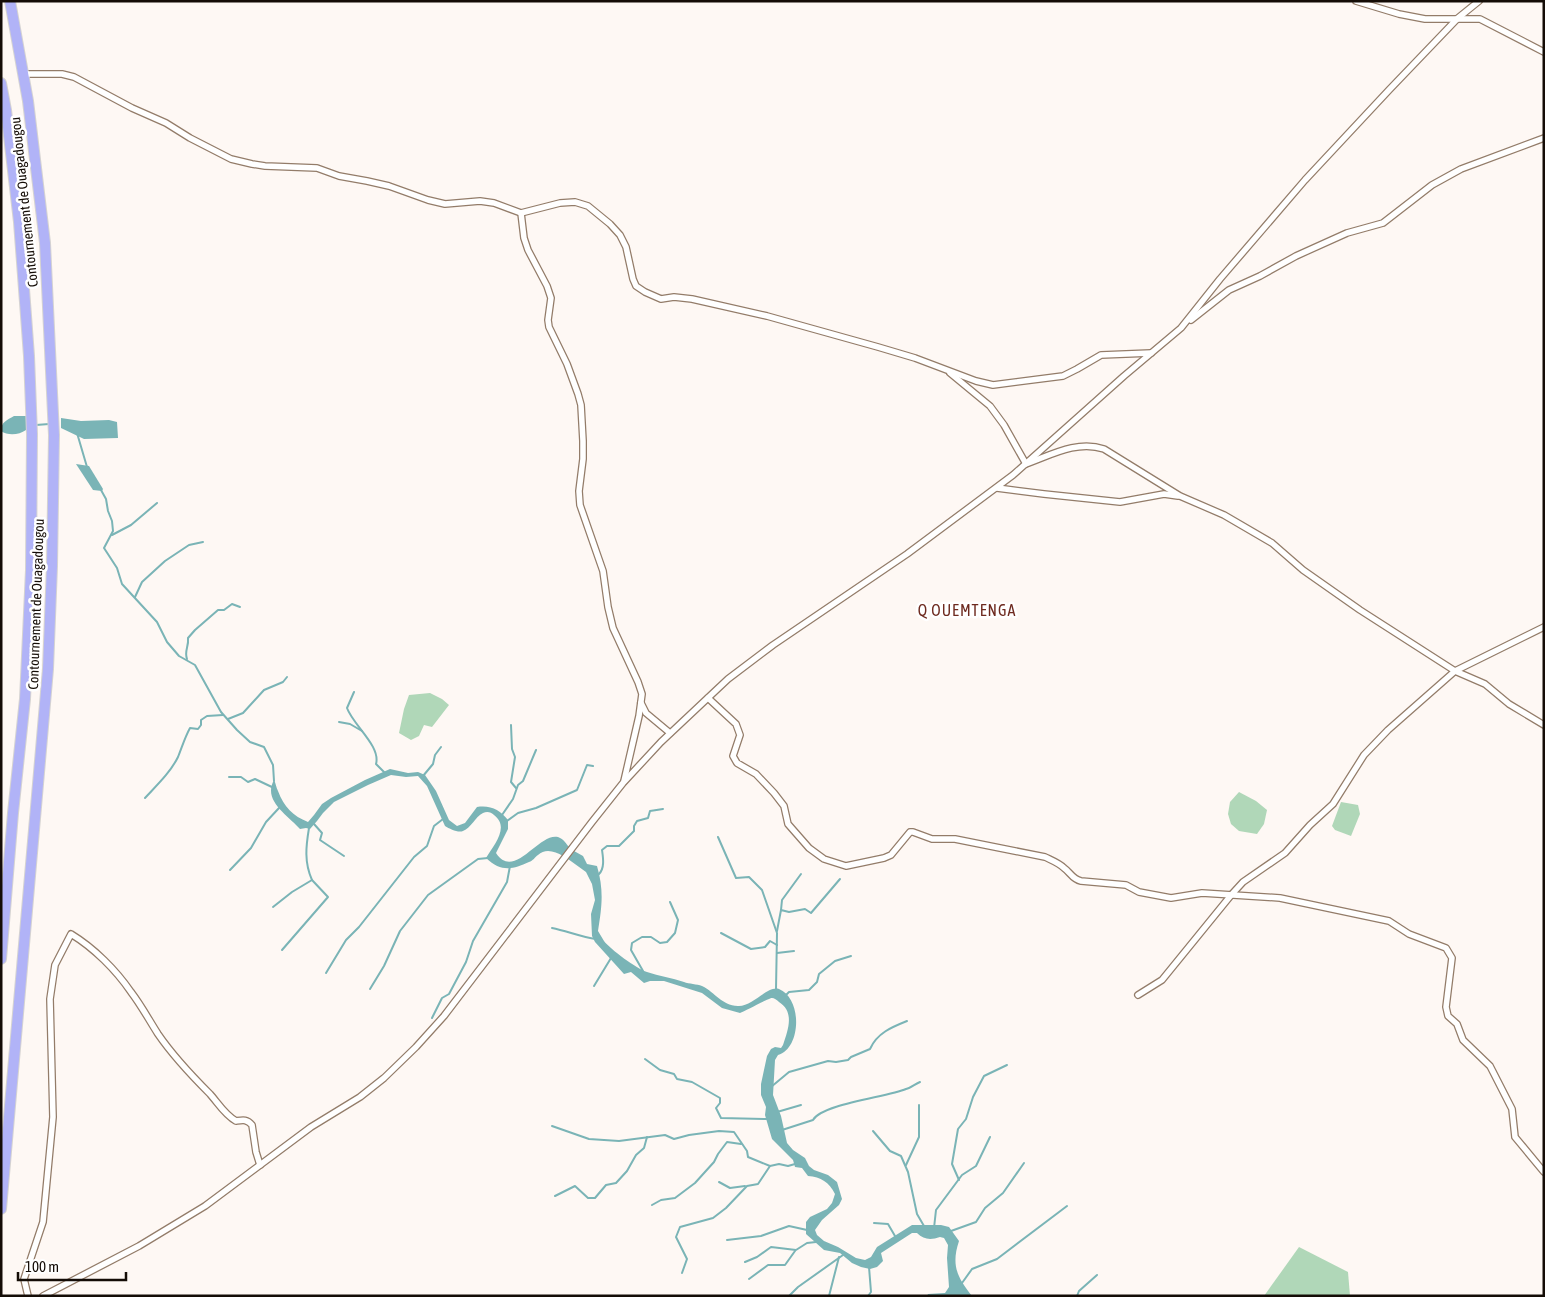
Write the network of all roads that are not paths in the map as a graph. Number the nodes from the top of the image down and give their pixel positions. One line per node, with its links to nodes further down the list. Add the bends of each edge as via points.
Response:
1 (10, 1): 6 (highway, Contournement de Ouagadougou)
2 (1356, 1): 4 (street, via 1426,19)
3 (1479, 1): 4 (street)
4 (1458, 18): 5 (street, via 1480,19); 10 (street, via 1296,190)
5 (1544, 52)
6 (23, 74): 9 (street, via 74,77 231,159 265,166 317,168 445,204 480,201); 28 (highway, Contournement de Ouagadougou, via 45,243 54,435 52,566 48,669)
7 (1, 83): 24 (highway, Contournement de Ouagadougou, via 19,222 32,434 31,570 25,698)
8 (1544, 138): 10 (street, via 1461,169 1432,185 1383,223 1347,233 1229,290)
9 (521, 213): 12 (street, via 560,203 588,206 620,235 636,286 661,299 692,298 766,316); 19 (street, via 528,250 551,298 549,327 567,364 581,406 583,459 580,505 603,572 613,628 638,682)
10 (1181, 328): 11 (street)
11 (1151, 353): 12 (street, via 1101,355 1062,376 993,385); 13 (street)
12 (946, 370): 13 (street, via 990,406)
13 (1026, 464): 14 (street); 15 (street, via 1075,446 1096,446)
14 (996, 488): 15 (street, via 1120,502 1164,494); 18 (street, via 907,554 772,645)
15 (1180, 496): 17 (street, via 1224,515 1272,543 1302,570)
16 (1544, 628): 17 (street)
17 (1455, 671): 20 (street, via 1484,684); 23 (street, via 1364,755 1334,804 1285,853 1243,882)
18 (708, 698): 21 (street); 23 (street, via 736,724 740,735 732,756 737,763 756,774 774,793 784,806 788,824 809,848 824,859 846,866 884,858 891,855 910,832 914,832 932,839 955,839 1045,857 1080,881 1126,885 1139,892 1171,898 1202,893)
19 (641, 703): 21 (street, via 646,712); 22 (street)
20 (1544, 726)
21 (670, 733): 22 (street)
22 (623, 783): 26 (street, via 444,1016 416,1047 360,1097 311,1127)
23 (1232, 894): 25 (street, via 1162,980); 27 (street, via 1280,898 1388,921 1409,934 1446,948 1452,958 1446,1007 1448,1016 1457,1024 1463,1040 1490,1066 1512,1109 1514,1137)
24 (1, 959)
25 (1138, 995)
26 (260, 1165): 29 (street, via 252,1125 230,1118 159,1035 130,990 91,949 71,934 55,965 50,999 53,1117 43,1222 24,1279); 30 (street, via 177,1224)
27 (1544, 1172)
28 (1, 1210)
29 (28, 1296)
30 (43, 1296)

